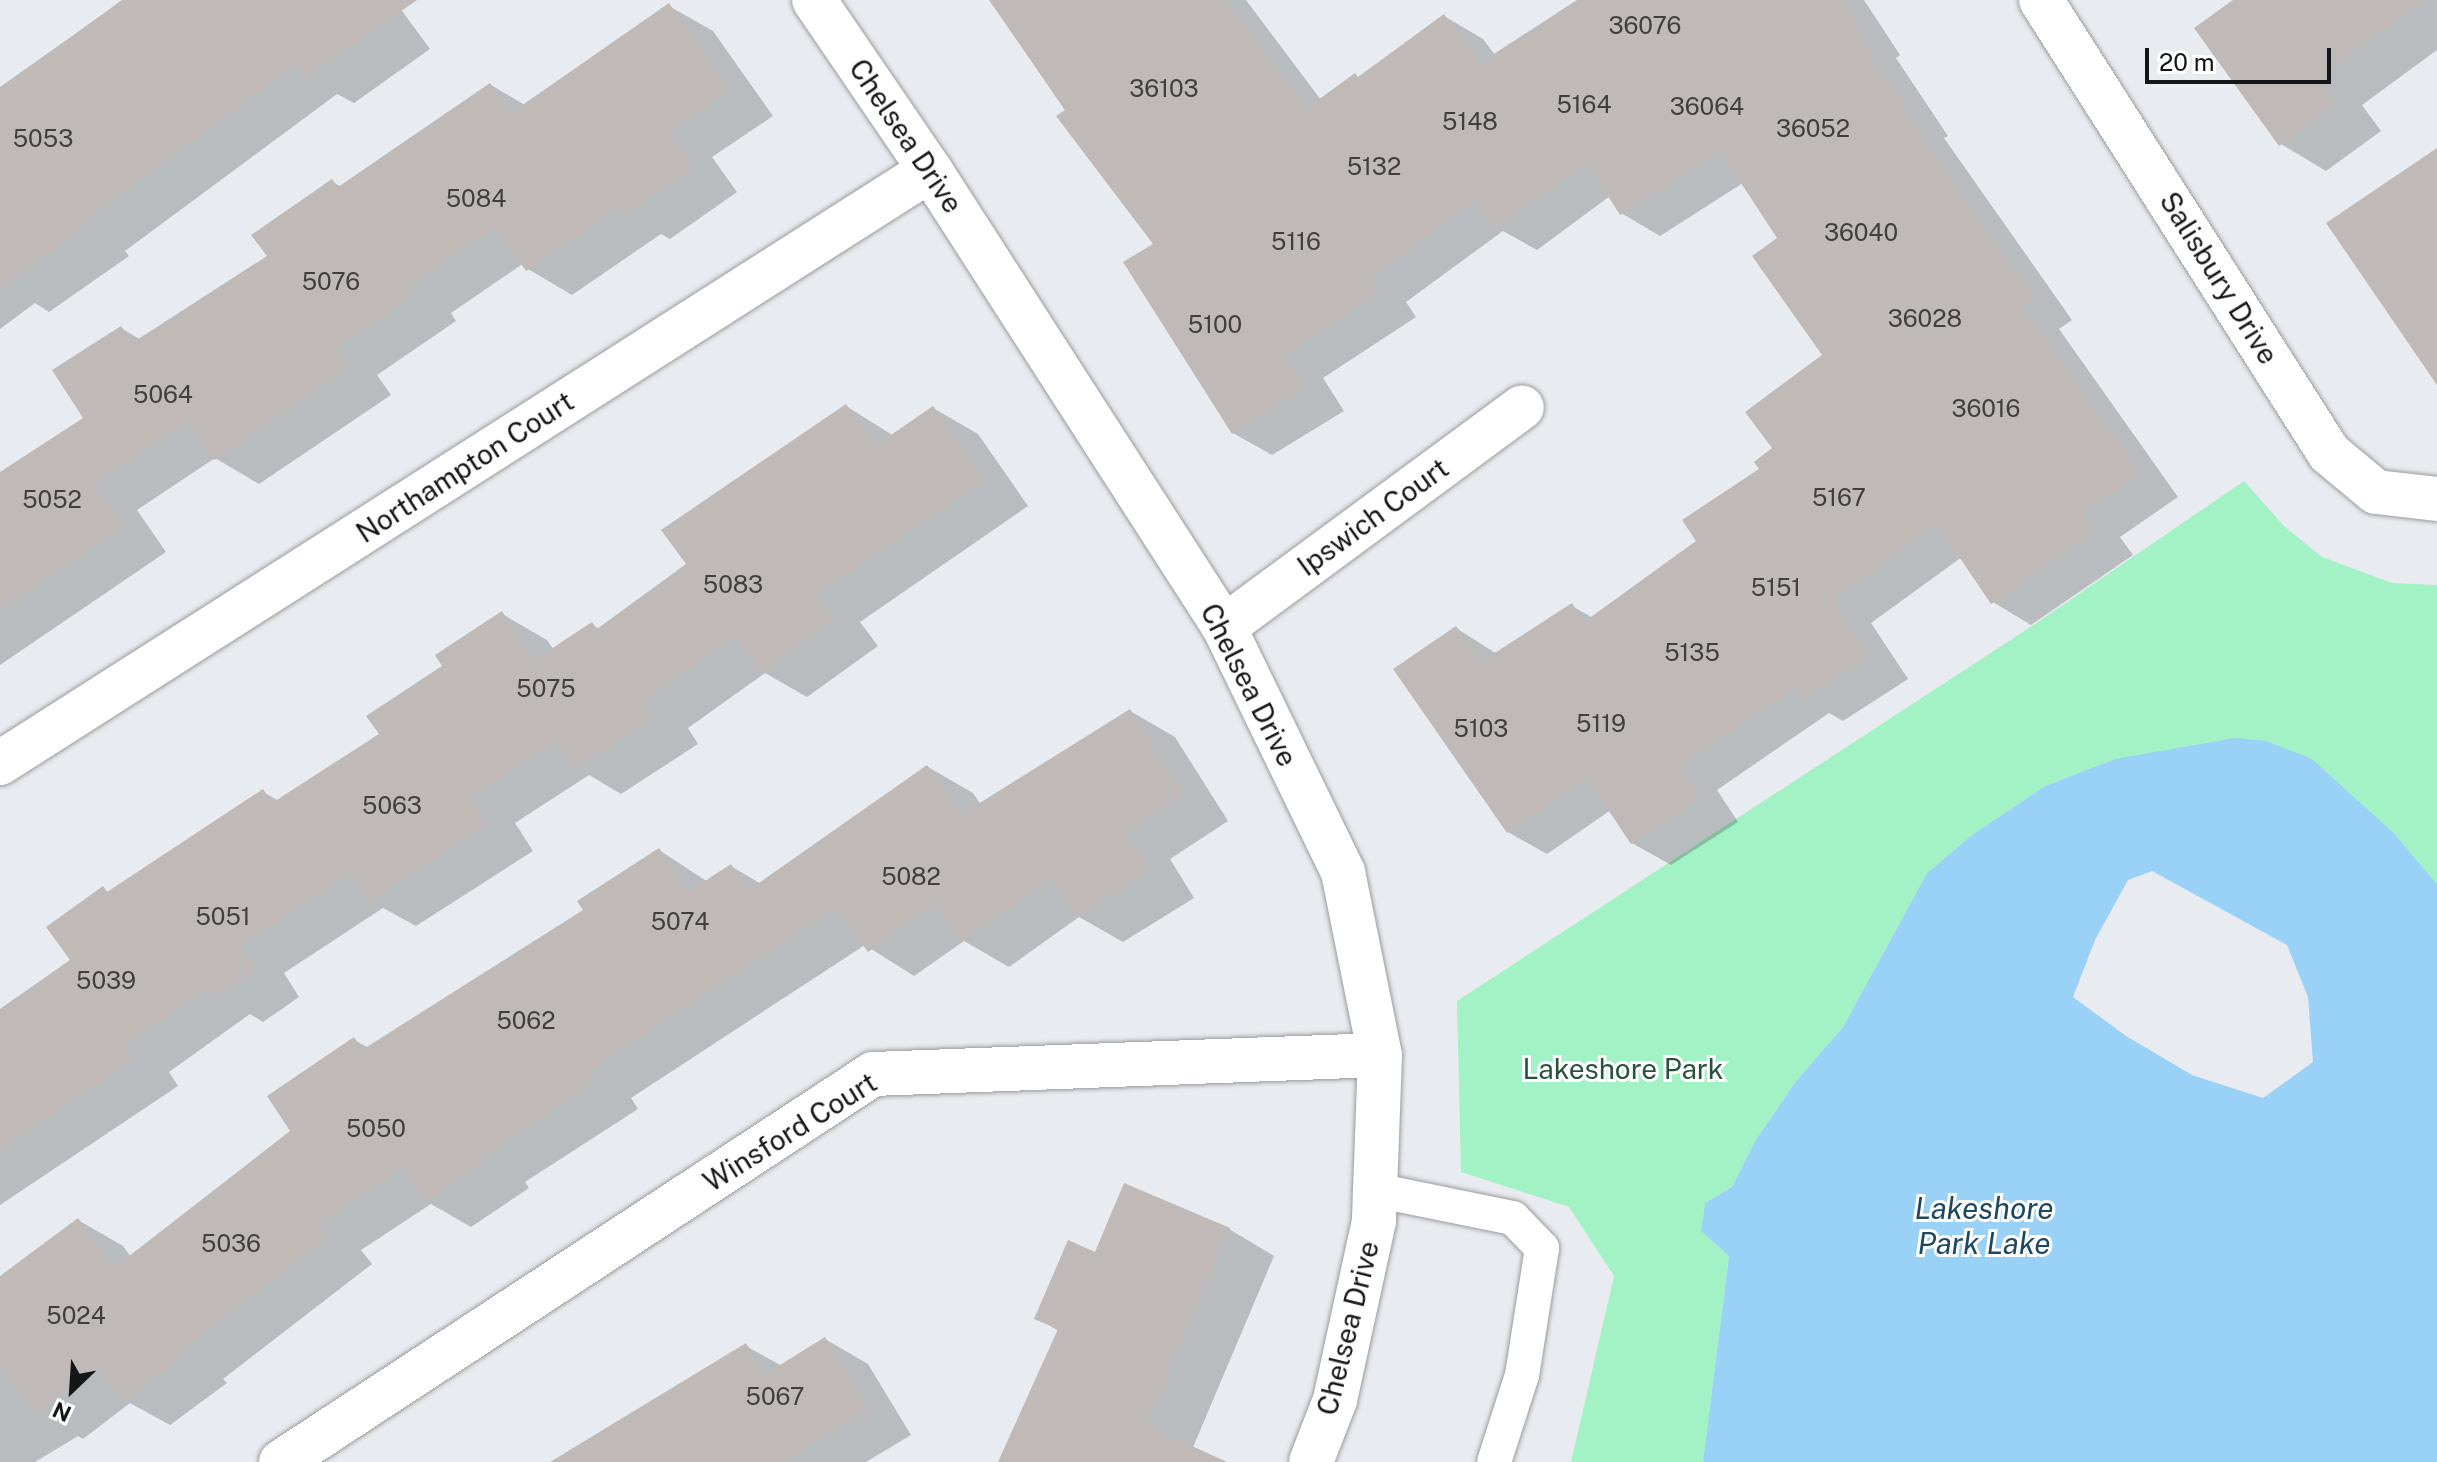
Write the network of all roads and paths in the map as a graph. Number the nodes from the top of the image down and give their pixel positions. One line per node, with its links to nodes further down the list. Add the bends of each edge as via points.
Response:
1 (814, 0): 3 (street, Chelsea Drive)
2 (2041, 0): 5 (street, Salisbury Drive, via 2329,453 2376,492)
3 (930, 170): 6 (street, Chelsea Drive); 7 (street, Northampton Court)
4 (1522, 407): 6 (street, Ipswich Court)
5 (2437, 499)
6 (1224, 627): 8 (street, Chelsea Drive, via 1343,872)
7 (0, 763)
8 (1380, 1055): 9 (street, Chelsea Drive); 10 (street, Winsford Court, via 873,1074)
9 (1375, 1190): 11 (street, Chelsea Drive, via 1374,1221 1335,1400); 12 (lane, via 1513,1218 1542,1248 1522,1375)
10 (281, 1462)
11 (1311, 1462)
12 (1494, 1462)

